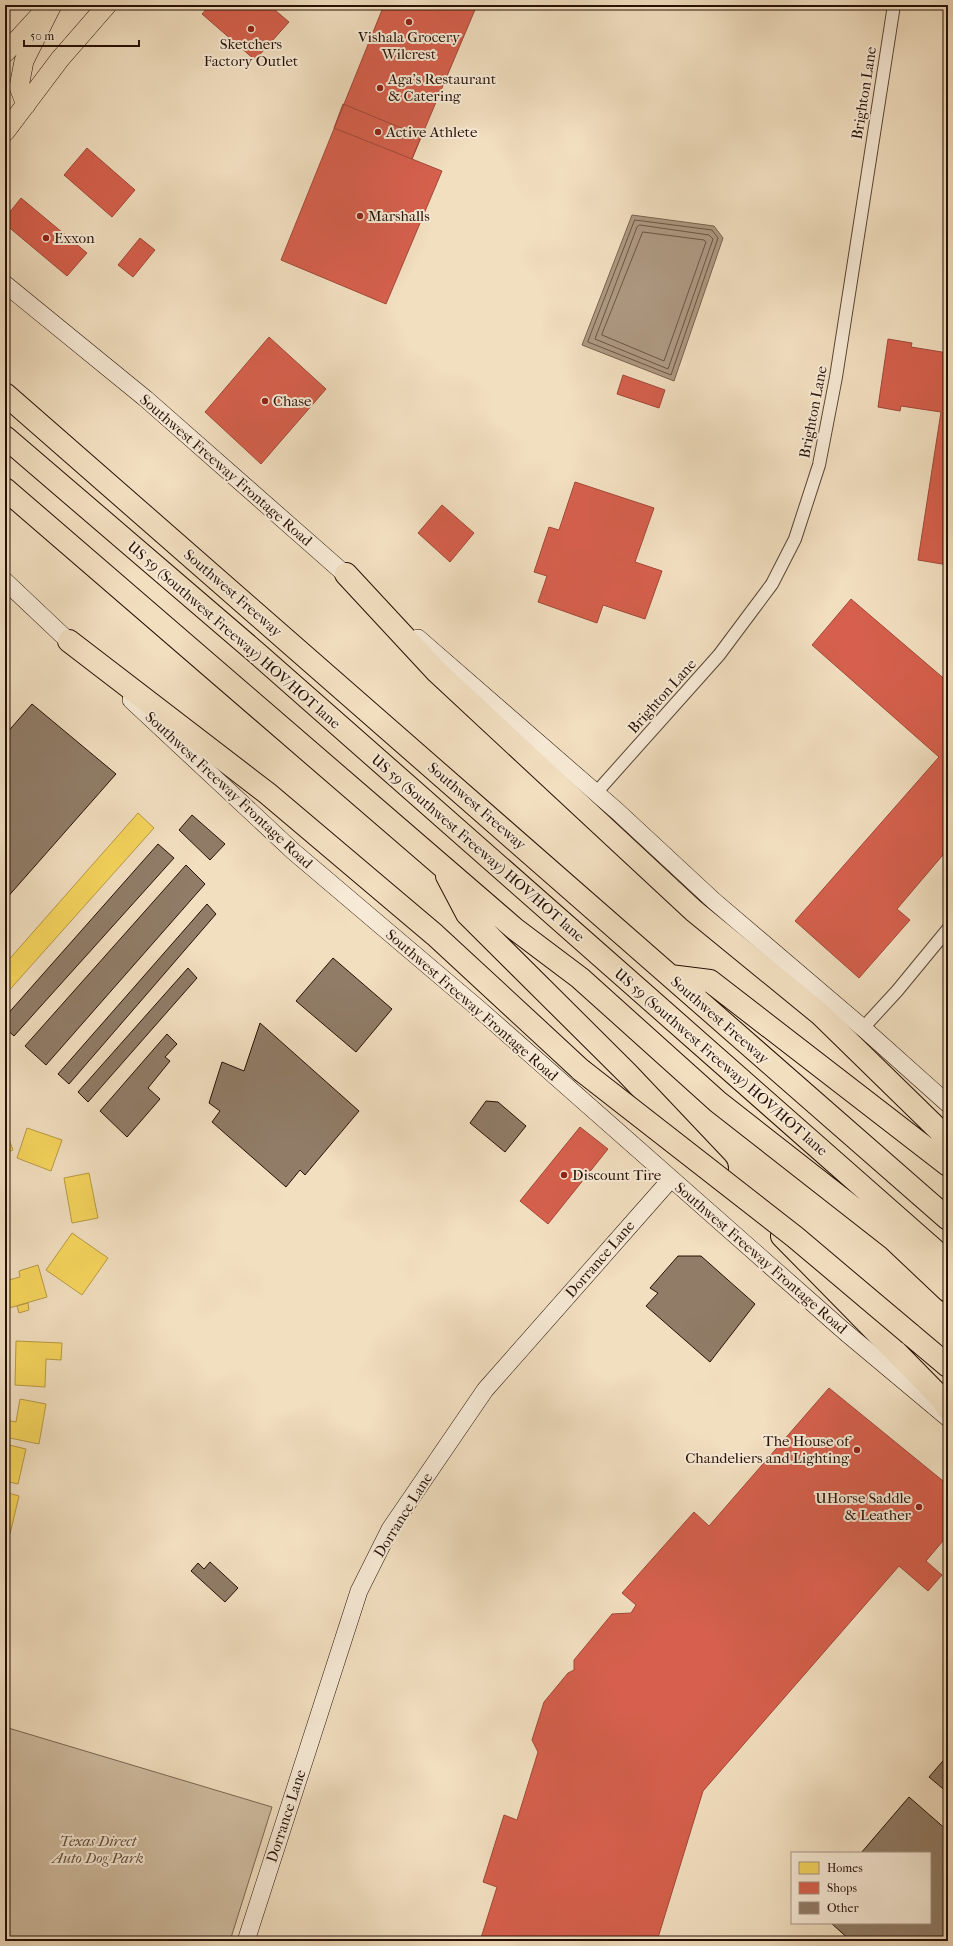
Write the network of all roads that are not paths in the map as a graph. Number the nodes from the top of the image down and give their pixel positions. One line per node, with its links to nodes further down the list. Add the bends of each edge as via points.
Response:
1 (51, 5): 4 (main road); 5 (main road, via 24,61 19,87)
2 (108, 5): 5 (main road, via 60,60)
3 (894, 5): 14 (street, Brighton Lane, via 836,377 819,465 795,539 772,584 719,655)
4 (5, 53)
5 (26, 105): 6 (main road)
6 (5, 132)
7 (8, 288): 11 (main road, Southwest Freeway Frontage Road, via 146,399)
8 (5, 394): 17 (highway, Southwest Freeway)
9 (5, 437): 24 (highway, US 59 (Southwest Freeway) HOV/HOT lane, via 259,655)
10 (5, 489): 15 (highway, via 328,769)
11 (346, 574): 14 (main road, Southwest Freeway Frontage Road); 20 (highway, via 437,672 694,911 820,1014)
12 (5, 581): 13 (main road, Southwest Freeway Frontage Road)
13 (69, 641): 22 (main road, Southwest Freeway Frontage Road, via 294,852 479,1009); 26 (highway, bridge, via 267,793 435,935 581,1070 795,1237)
14 (595, 794): 18 (main road, Southwest Freeway Frontage Road, via 714,901)
15 (440, 862): 25 (highway, via 515,929 580,978 718,1102 893,1239); 27 (highway, via 467,914 627,1072 835,1292 942,1399)
16 (948, 929): 18 (street)
17 (670, 976): 21 (highway, via 710,981); 23 (highway, Southwest Freeway)
18 (863, 1028): 19 (main road, Southwest Freeway Frontage Road)
19 (948, 1104)
20 (941, 1132)
21 (948, 1165)
22 (671, 1179): 28 (main road, Southwest Freeway Frontage Road, via 844,1332); 29 (main road, Dorrance Lane, via 485,1390 390,1529 359,1591)
23 (948, 1219)
24 (948, 1262)
25 (948, 1291)
26 (948, 1366)
27 (948, 1409)
28 (948, 1418)
29 (246, 1941)

